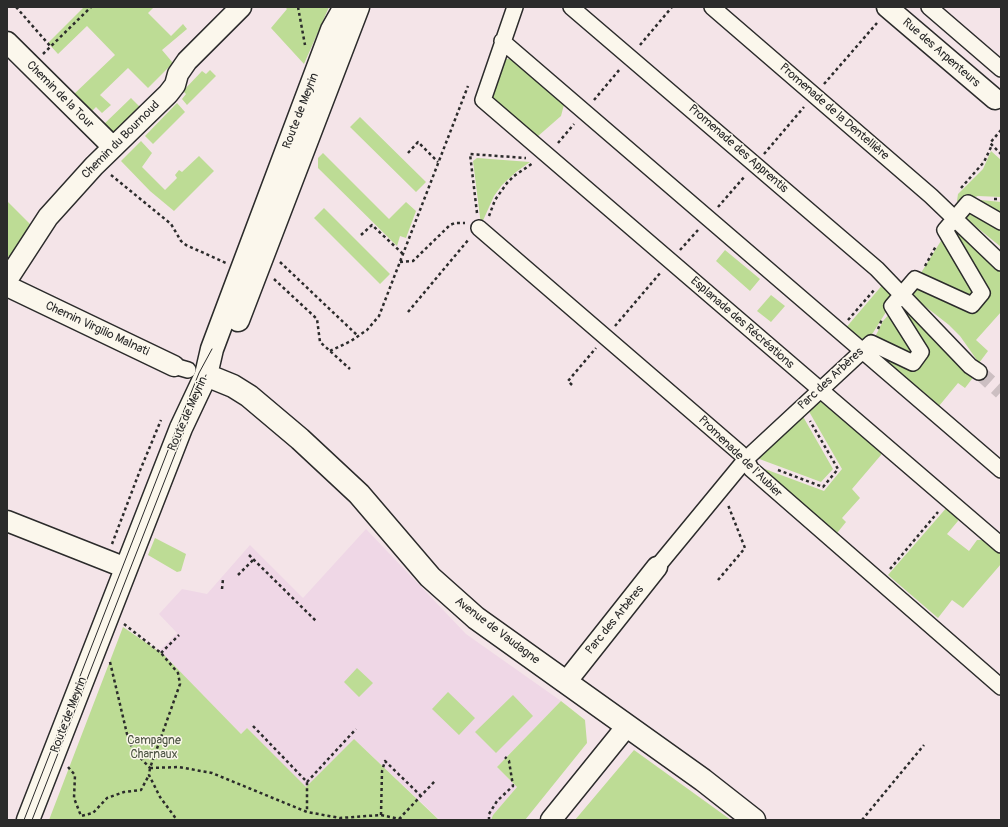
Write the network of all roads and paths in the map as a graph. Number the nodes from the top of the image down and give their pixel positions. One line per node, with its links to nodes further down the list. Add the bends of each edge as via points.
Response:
1 (16, 7): 15 (path)
2 (91, 7): 15 (path)
3 (241, 7): 27 (street, Chemin du Bournoud, via 187,61 168,94)
4 (298, 7): 16 (path)
5 (345, 7): 60 (street, Route de Meyrin, via 332,30 212,349)
6 (358, 7): 60 (street, via 240,316)
7 (515, 7): 13 (street)
8 (572, 7): 17 (street, Promenade des Apprentis)
9 (672, 7): 17 (path)
10 (712, 7): 38 (street, Promenade de la Dentellière, via 931,196)
11 (887, 7): 23 (street, Rue des Arpenteurs)
12 (930, 7): 19 (street)
13 (502, 41): 24 (street); 30 (street, Esplanade des Récréations, via 483,100)
14 (7, 42): 18 (street, Chemin de la Tour)
15 (51, 46): 18 (path)
16 (305, 47)
17 (630, 57): 48 (street, Promenade des Apprentis)
18 (31, 67): 27 (street, Chemin de la Tour)
19 (1001, 69)
20 (616, 73): 22 (path)
21 (468, 86): 31 (path)
22 (596, 97)
23 (995, 100)
24 (584, 112): 30 (path); 36 (street)
25 (1001, 130): 26 (path, via 990,143)
26 (992, 145): 29 (path); 34 (path, via 984,162)
27 (113, 147): 50 (street, Chemin du Bournoud, via 48,217)
28 (408, 153): 31 (path, via 418,142)
29 (1001, 154)
30 (545, 157): 39 (path, via 507,183 495,200 486,222); 39 (path, via 470,154); 43 (street, Esplanade des Récréations)
31 (438, 162): 41 (path)
32 (109, 173): 46 (path, via 171,224 186,245)
33 (740, 182): 35 (path)
34 (960, 189)
35 (721, 203)
36 (708, 218): 43 (path); 54 (street)
37 (1001, 222): 38 (street, via 968,203)
38 (950, 225): 45 (street); 49 (path); 49 (street, via 982,293 972,305)
39 (479, 228): 44 (path, via 468,223 450,225 413,261); 53 (path); 56 (street, Promenade de l'Aubier)
40 (361, 235): 41 (path, via 372,225)
41 (403, 254): 44 (path)
42 (280, 261): 55 (path)
43 (670, 261): 56 (path); 63 (street, Esplanade des Récréations)
44 (400, 262): 55 (path, via 379,316)
45 (1001, 263)
46 (233, 266)
47 (274, 278): 58 (path, via 316,319 320,342)
48 (884, 278): 52 (street, Promenade des Apprentis); 54 (path)
49 (915, 279): 52 (street)
50 (7, 280)
51 (7, 286): 60 (street, Chemin Virgilio Malnati)
52 (896, 300): 57 (path); 57 (street, Parc des Arbères, via 921,352 913,363); 61 (street)
53 (408, 312)
54 (839, 331): 57 (street)
55 (358, 336): 58 (path)
56 (606, 336): 62 (path, via 568,381); 65 (street, Promenade de l'Aubier)
57 (866, 347): 63 (street, Parc des Arbères); 67 (street)
58 (330, 351): 59 (path)
59 (350, 369)
60 (189, 370): 75 (street, Route de Meyrin, via 180,428); 86 (street, Avenue de Vaudagne, via 233,386 264,408 359,494 409,554 452,599)
61 (979, 372)
62 (572, 385)
63 (820, 390): 64 (street, Parc des Arbères); 69 (street, Esplanade des Récréations)
64 (802, 406): 65 (street, Parc des Arbères); 66 (path, via 838,469 823,487)
65 (746, 459): 68 (street, Parc des Arbères); 87 (street, Promenade de l'Aubier, via 750,469)
66 (774, 469)
67 (1001, 470)
68 (722, 487): 74 (street, Parc des Arbères); 79 (path, via 745,548)
69 (948, 500): 71 (street, Esplanade des Récréations); 76 (path)
70 (7, 521): 75 (street)
71 (1001, 545)
72 (249, 555): 73 (path)
73 (254, 560): 77 (path); 82 (path)
74 (657, 567): 86 (street, Parc des Arbères)
75 (126, 568): 102 (street, Route de Meyrin)
76 (886, 574)
77 (238, 575)
78 (223, 579): 80 (path)
79 (718, 580)
80 (222, 589)
81 (119, 621): 84 (path)
82 (316, 621)
83 (179, 635): 84 (path)
84 (161, 653): 94 (path, via 178,673 180,684)
85 (109, 659): 94 (path, via 133,750)
86 (566, 682): 89 (street, Avenue de Vaudagne)
87 (1001, 687)
88 (253, 726): 97 (path)
89 (627, 726): 106 (street); 107 (street, Avenue de Vaudagne)
90 (356, 729): 97 (path)
91 (924, 745): 108 (path)
92 (505, 757): 105 (path, via 509,761 513,786 497,801 489,814)
93 (64, 762): 95 (path, via 75,775 74,798 81,816 93,813 107,798 141,790)
94 (150, 768): 95 (path); 99 (path, via 179,767 212,773)
95 (149, 775): 103 (path)
96 (435, 781): 98 (path)
97 (307, 782): 99 (path)
98 (420, 795): 100 (path, via 385,761 382,771); 101 (path)
99 (307, 812): 100 (path, via 340,818)
100 (381, 815): 101 (path)
101 (399, 819): 104 (path)
102 (28, 820)
103 (176, 820)
104 (404, 820)
105 (489, 820)
106 (551, 820)
107 (754, 820)
108 (862, 820)

